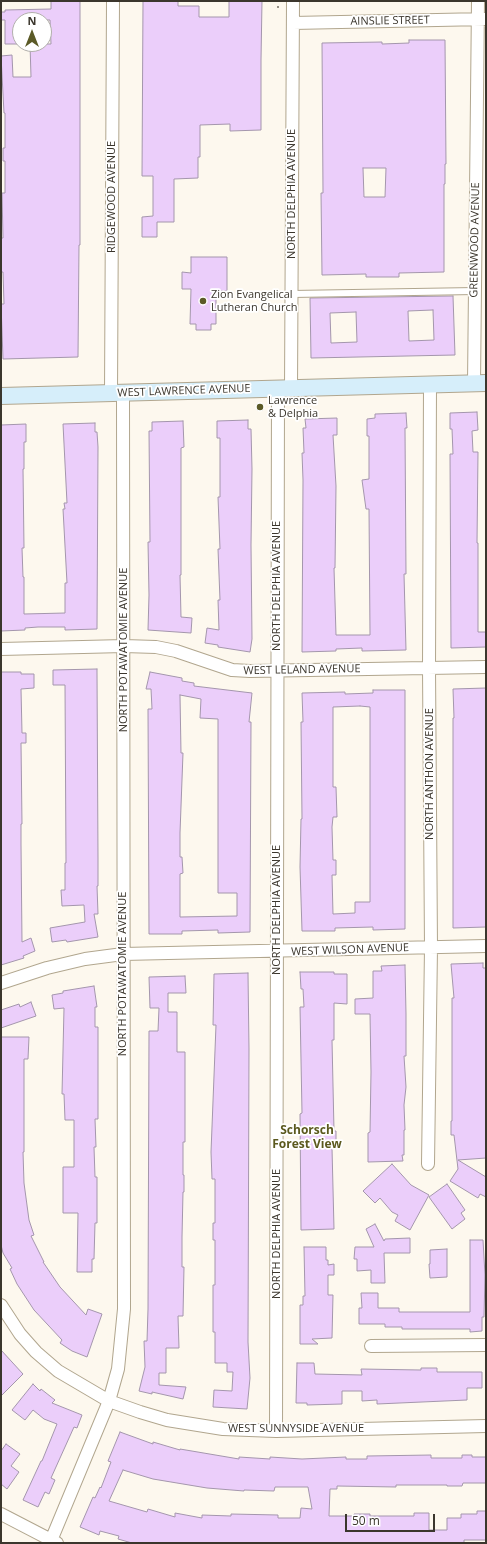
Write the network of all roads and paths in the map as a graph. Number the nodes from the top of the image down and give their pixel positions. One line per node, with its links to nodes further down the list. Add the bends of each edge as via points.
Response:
1 (113, 1): 11 (street, RIDGEWOOD AVENUE)
2 (293, 1): 5 (street, NORTH DELPHIA AVENUE)
3 (478, 1): 4 (street, GREENWOOD AVENUE)
4 (482, 19): 5 (street, AINSLIE STREET); 6 (street, GREENWOOD AVENUE)
5 (293, 23): 7 (street, NORTH DELPHIA AVENUE)
6 (475, 291): 7 (lane); 8 (street, GREENWOOD AVENUE)
7 (292, 294): 10 (street, NORTH DELPHIA AVENUE)
8 (480, 383): 9 (main road, WEST LAWRENCE AVENUE)
9 (430, 384): 10 (main road, WEST LAWRENCE AVENUE); 16 (street, NORTH ANTHON AVENUE)
10 (284, 388): 11 (main road, WEST LAWRENCE AVENUE); 17 (street, NORTH DELPHIA AVENUE)
11 (117, 392): 12 (main road, WEST LAWRENCE AVENUE); 13 (street, NORTH POTAWATOMIE AVENUE)
12 (1, 396)
13 (124, 646): 14 (street, WEST LELAND AVENUE); 17 (street, WEST LELAND AVENUE, via 156,647 176,651 232,670); 21 (street, NORTH POTAWATOMIE AVENUE)
14 (1, 649)
15 (486, 667): 16 (street, WEST LELAND AVENUE)
16 (429, 668): 17 (street, WEST LELAND AVENUE); 19 (street, NORTH ANTHON AVENUE)
17 (277, 670): 20 (street, NORTH DELPHIA AVENUE)
18 (486, 946): 19 (street, WEST WILSON AVENUE)
19 (431, 948): 20 (street, WEST WILSON AVENUE); 23 (street, NORTH ANTHON AVENUE)
20 (277, 952): 21 (street, WEST WILSON AVENUE); 29 (street, NORTH DELPHIA AVENUE)
21 (123, 954): 22 (street, WEST WILSON AVENUE, via 85,959 48,968); 27 (street, NORTH POTAWATOMIE AVENUE, via 124,1309 118,1369)
22 (1, 984)
23 (428, 1164)
24 (1, 1305): 27 (street, WEST SUNNYSIDE AVENUE, via 20,1334 36,1352 58,1371)
25 (486, 1344): 26 (street)
26 (371, 1346)
27 (110, 1401): 29 (street, WEST SUNNYSIDE AVENUE, via 167,1420 198,1426); 31 (street, NORTH POTAWATOMIE AVENUE)
28 (486, 1426): 29 (street, WEST SUNNYSIDE AVENUE)
29 (276, 1431)
30 (1, 1514): 31 (street)
31 (52, 1542)

